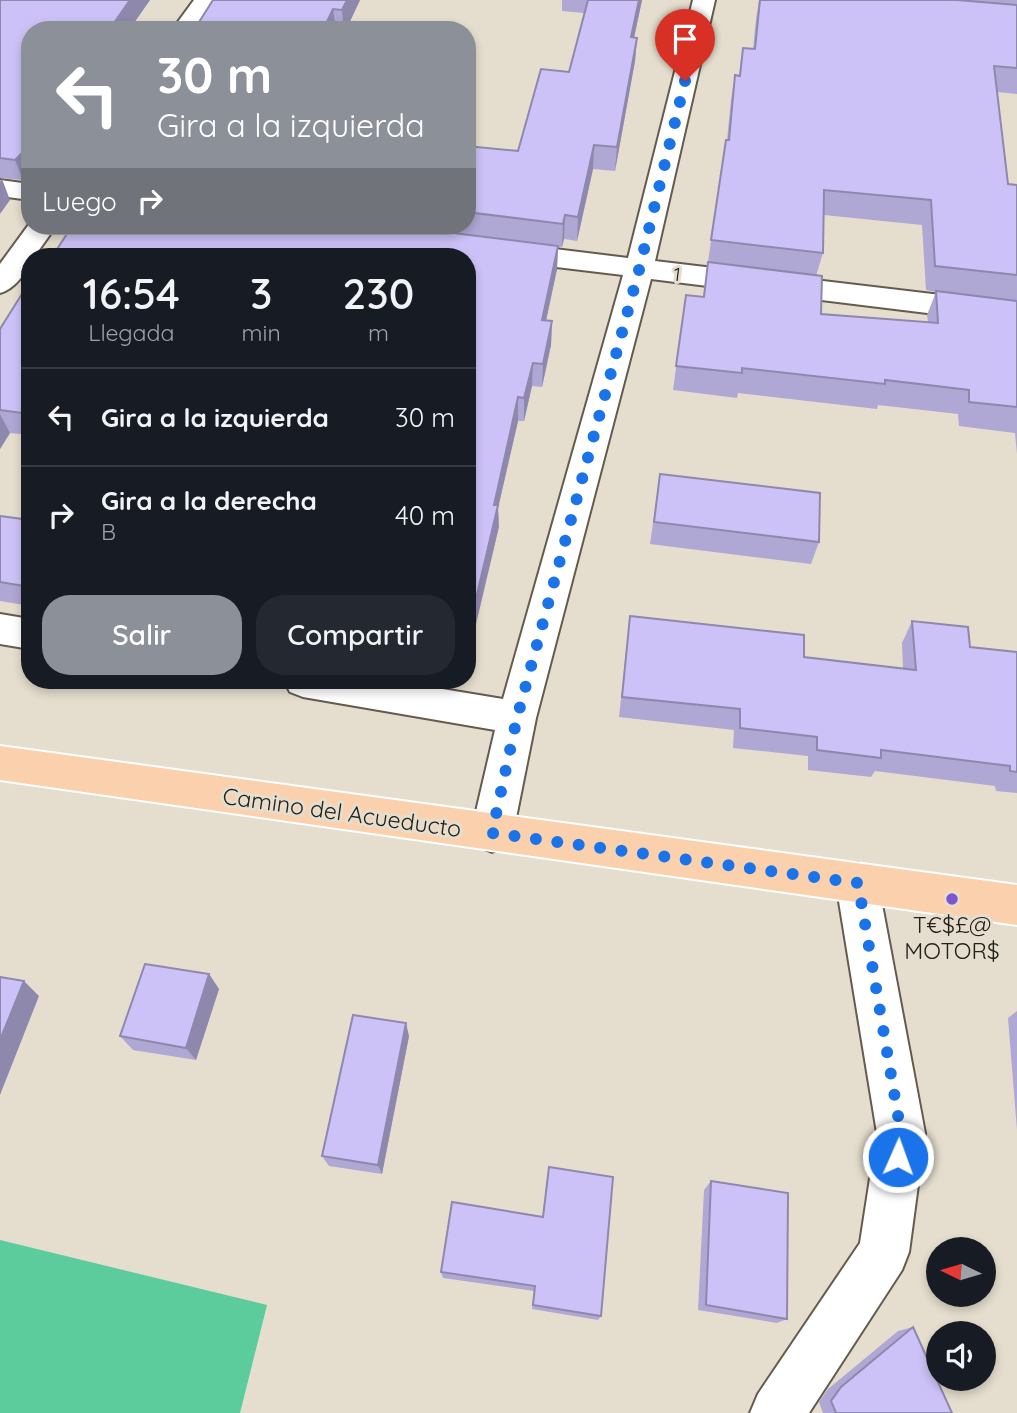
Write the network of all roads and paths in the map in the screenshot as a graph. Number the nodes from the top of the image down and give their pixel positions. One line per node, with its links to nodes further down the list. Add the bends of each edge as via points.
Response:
1 (206, 0): 3 (street)
2 (704, 0): 8 (street)
3 (191, 21)
4 (0, 188): 5 (street)
5 (21, 191)
6 (476, 248): 8 (street, 1)
7 (21, 255): 9 (street)
8 (639, 270): 10 (street, 1); 14 (street)
9 (0, 284)
10 (1017, 314)
11 (0, 628): 12 (street)
12 (21, 632)
13 (349, 689): 14 (street)
14 (517, 718): 16 (street)
15 (0, 763): 16 (main road, Camino del Acueducto)
16 (492, 833): 17 (main road, Camino del Acueducto)
17 (858, 883): 18 (main road, Camino del Acueducto); 19 (street, via 901,1133 884,1252)
18 (1017, 905)
19 (777, 1413)

